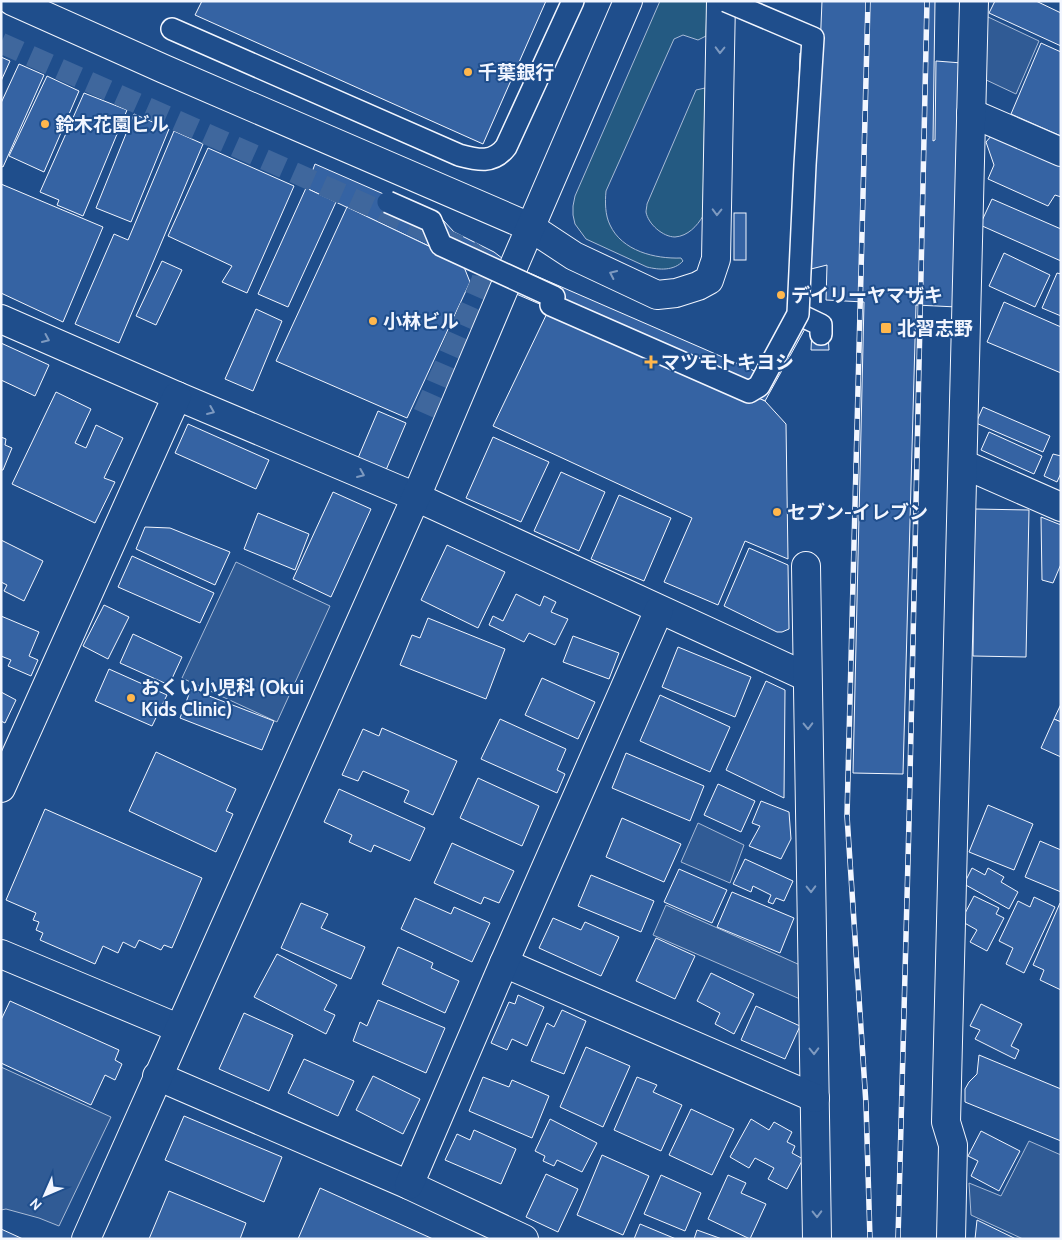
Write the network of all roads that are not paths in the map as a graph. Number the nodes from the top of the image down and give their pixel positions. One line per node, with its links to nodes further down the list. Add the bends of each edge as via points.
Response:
1 (12, 1): 11 (street)
2 (573, 1): 7 (street, via 506,147 500,155 487,160 459,155)
3 (628, 1): 11 (street)
4 (721, 1): 11 (street, one-way to 11, via 716,259 709,280 698,286 657,295 574,256)
5 (726, 1): 13 (street, bridge, via 813,38 810,164)
6 (974, 1): 8 (street)
7 (172, 29)
8 (971, 113): 9 (street); 17 (street)
9 (1061, 152)
10 (388, 202): 12 (street, bridge, via 431,221 441,245)
11 (530, 227): 12 (street)
12 (509, 276): 13 (street, bridge, via 554,297 550,305 749,392 760,386); 18 (street)
13 (798, 314): 15 (street, via 821,325)
14 (1, 319): 16 (street, one-way to 16)
15 (821, 334)
16 (177, 396): 18 (street, one-way to 18); 23 (street)
17 (963, 464): 19 (street); 33 (street, via 946,1122 953,1145)
18 (416, 497): 21 (street); 26 (street)
19 (1061, 508)
20 (806, 566): 22 (street)
21 (659, 610): 22 (street); 25 (street)
22 (807, 677): 28 (street, one-way to 28)
23 (1, 788)
24 (1, 954): 26 (street)
25 (504, 963): 28 (street); 29 (street)
26 (178, 1028): 27 (street)
27 (157, 1076): 29 (street); 30 (street)
28 (815, 1098): 32 (street, one-way to 32)
29 (409, 1185): 31 (street)
30 (86, 1239)
31 (524, 1239)
32 (818, 1239)
33 (951, 1239)

